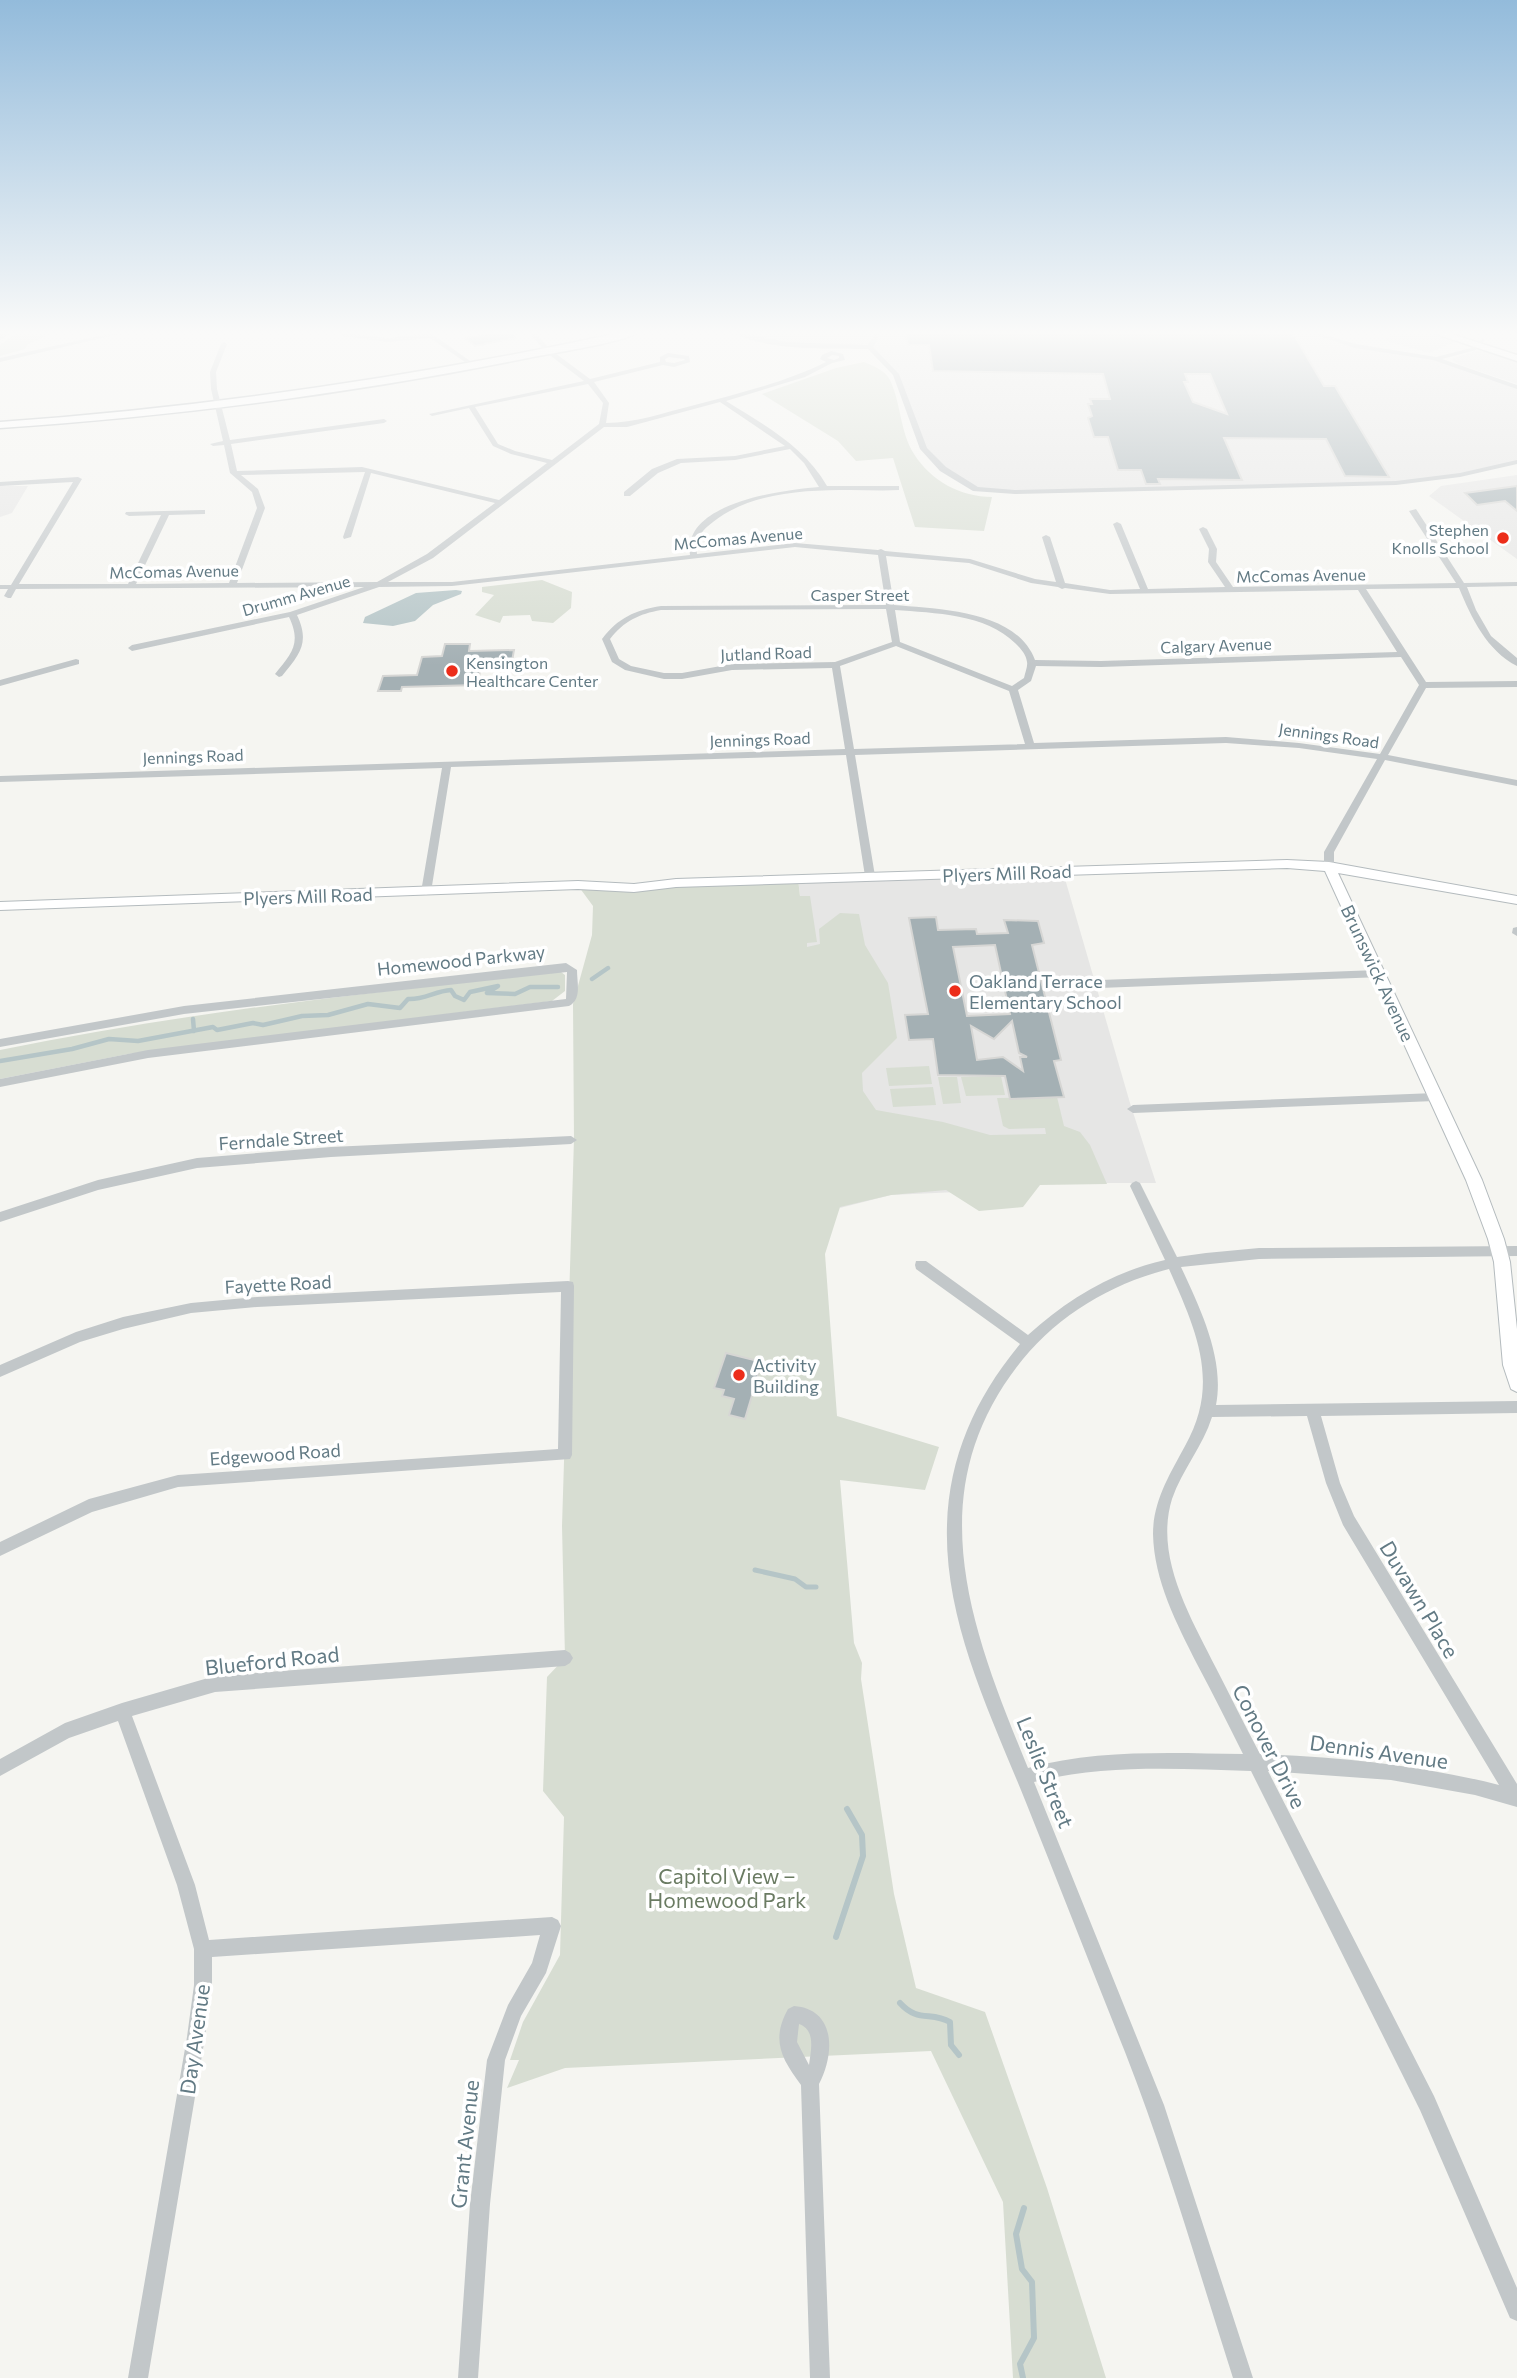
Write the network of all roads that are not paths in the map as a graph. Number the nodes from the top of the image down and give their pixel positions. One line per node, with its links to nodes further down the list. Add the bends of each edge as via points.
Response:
1 (227, 444): 10 (street)
2 (494, 444): 7 (street)
3 (576, 444): 7 (street, Drumm Avenue)
4 (787, 444): 6 (street)
5 (922, 444): 8 (street, via 961,482 990,491 1396,483)
6 (791, 447): 13 (street, via 814,470); 14 (street, via 742,457 680,461 655,471)
7 (552, 462): 15 (street, Drumm Avenue)
8 (1517, 462)
9 (369, 470): 10 (street); 15 (street); 22 (street)
10 (234, 473): 28 (street, via 255,491 261,508)
11 (0, 484): 32 (street, via 78,479)
12 (896, 488): 13 (street)
13 (825, 490): 25 (street, via 776,494 729,506 696,533 691,545)
14 (627, 494)
15 (499, 502): 26 (street, Drumm Avenue, via 430,556)
16 (1413, 511): 30 (street)
17 (202, 512): 18 (street)
18 (166, 513): 19 (street); 29 (street)
19 (129, 514)
20 (1117, 524): 36 (street)
21 (1203, 529): 35 (street, via 1213,550 1212,562)
22 (346, 537)
23 (1046, 537): 33 (street)
24 (881, 551): 25 (street, McComas Avenue, via 795,545); 33 (street, McComas Avenue, via 970,561); 38 (street)
25 (694, 556): 26 (street, McComas Avenue, via 480,582)
26 (379, 584): 28 (street, McComas Avenue); 39 (street, Drumm Avenue)
27 (1517, 584): 30 (street, McComas Avenue)
28 (232, 585): 29 (street, McComas Avenue)
29 (131, 586): 32 (street, McComas Avenue)
30 (1462, 586): 34 (street, McComas Avenue); 46 (street, via 1489,637)
31 (0, 587): 32 (street, McComas Avenue)
32 (14, 587): 37 (street)
33 (1062, 587): 36 (street, McComas Avenue)
34 (1362, 588): 35 (street, McComas Avenue); 43 (street)
35 (1230, 589): 36 (street, McComas Avenue)
36 (1145, 591)
37 (8, 596)
38 (890, 607): 40 (street, Casper Street, via 677,607); 41 (street); 45 (street, Casper Street, via 949,612 994,625 1019,640)
39 (292, 614): 42 (street, Drumm Avenue); 48 (street, via 301,638)
40 (634, 614): 47 (street, Jutland Road, via 621,620 606,639 615,660 645,673 682,676 732,667)
41 (895, 643): 47 (street, Jutland Road); 52 (street)
42 (132, 648)
43 (1401, 654): 45 (street, Calgary Avenue); 51 (street)
44 (76, 662): 49 (street)
45 (1032, 663): 52 (street, via 1028,679)
46 (1517, 663)
47 (836, 665): 54 (street)
48 (278, 674)
49 (0, 683)
50 (1517, 684): 51 (street)
51 (1423, 685): 55 (street)
52 (1013, 689): 53 (street)
53 (1030, 746): 54 (street, Jennings Road); 55 (street, Jennings Road, via 1226,740)
54 (849, 752): 56 (street, Jennings Road); 60 (street)
55 (1383, 758): 58 (street, Jennings Road); 59 (street, via 1327,856)
56 (447, 765): 57 (street, Jennings Road); 61 (street)
57 (0, 779)
58 (1517, 783)
59 (1333, 867): 60 (street, Plyers Mill Road, via 1230,864); 62 (street, Plyers Mill Road); 64 (street, Brunswick Avenue)
60 (870, 876): 61 (street, Plyers Mill Road)
61 (426, 892): 63 (street, Plyers Mill Road)
62 (1517, 900)
63 (0, 906)
64 (1378, 974): 65 (street); 68 (street, Brunswick Avenue)
65 (1100, 984)
66 (0, 1043): 67 (street, Homewood Parkway, via 184,1010 566,967 572,970 569,1002 158,1053)
67 (0, 1083)
68 (1435, 1097): 69 (street); 73 (street, Brunswick Avenue, via 1474,1180)
69 (1133, 1109)
70 (571, 1140): 72 (street, Ferndale Street, via 197,1163 98,1185)
71 (1136, 1186): 75 (street, Conover Drive)
72 (0, 1217)
73 (1500, 1251): 74 (street, Leslie Street); 75 (street, Leslie Street, via 1279,1253); 79 (street, Brunswick Avenue)
74 (1517, 1251)
75 (1172, 1264): 77 (street, Leslie Street, via 1099,1289); 82 (street, Conover Drive, via 1208,1357 1212,1383)
76 (921, 1265): 77 (street)
77 (1027, 1342): 89 (street, Leslie Street, via 1000,1374 972,1427 954,1524 959,1596 984,1679)
78 (0, 1371): 83 (street, Fayette Road, via 76,1338 191,1308 568,1286)
79 (1517, 1384)
80 (1517, 1407): 81 (street)
81 (1312, 1410): 82 (street); 90 (street, Duvawn Place, via 1349,1520)
82 (1209, 1411): 87 (street, Conover Drive, via 1170,1486 1160,1547 1165,1575 1182,1617)
83 (565, 1455): 84 (street, Edgewood Road, via 178,1481 89,1506)
84 (0, 1549)
85 (565, 1658): 86 (street, Blueford Road, via 215,1684)
86 (122, 1711): 88 (street, Blueford Road, via 65,1731); 91 (street, Day Avenue, via 186,1885)
87 (1254, 1761): 89 (street, Dennis Avenue, via 1052,1768); 90 (street, Dennis Avenue, via 1353,1767 1489,1789); 93 (street, Conover Drive, via 1427,2103)
88 (0, 1768)
89 (1024, 1777): 97 (street, Leslie Street, via 1163,2129)
90 (1517, 1798)
91 (203, 1949): 94 (street, Day Avenue, via 196,2036); 95 (street, Grant Avenue, via 552,1926 540,1967 514,2011 496,2060)
92 (810, 2082): 96 (street)
93 (1517, 2311)
94 (138, 2378)
95 (468, 2378)
96 (820, 2378)
97 (1243, 2378)

